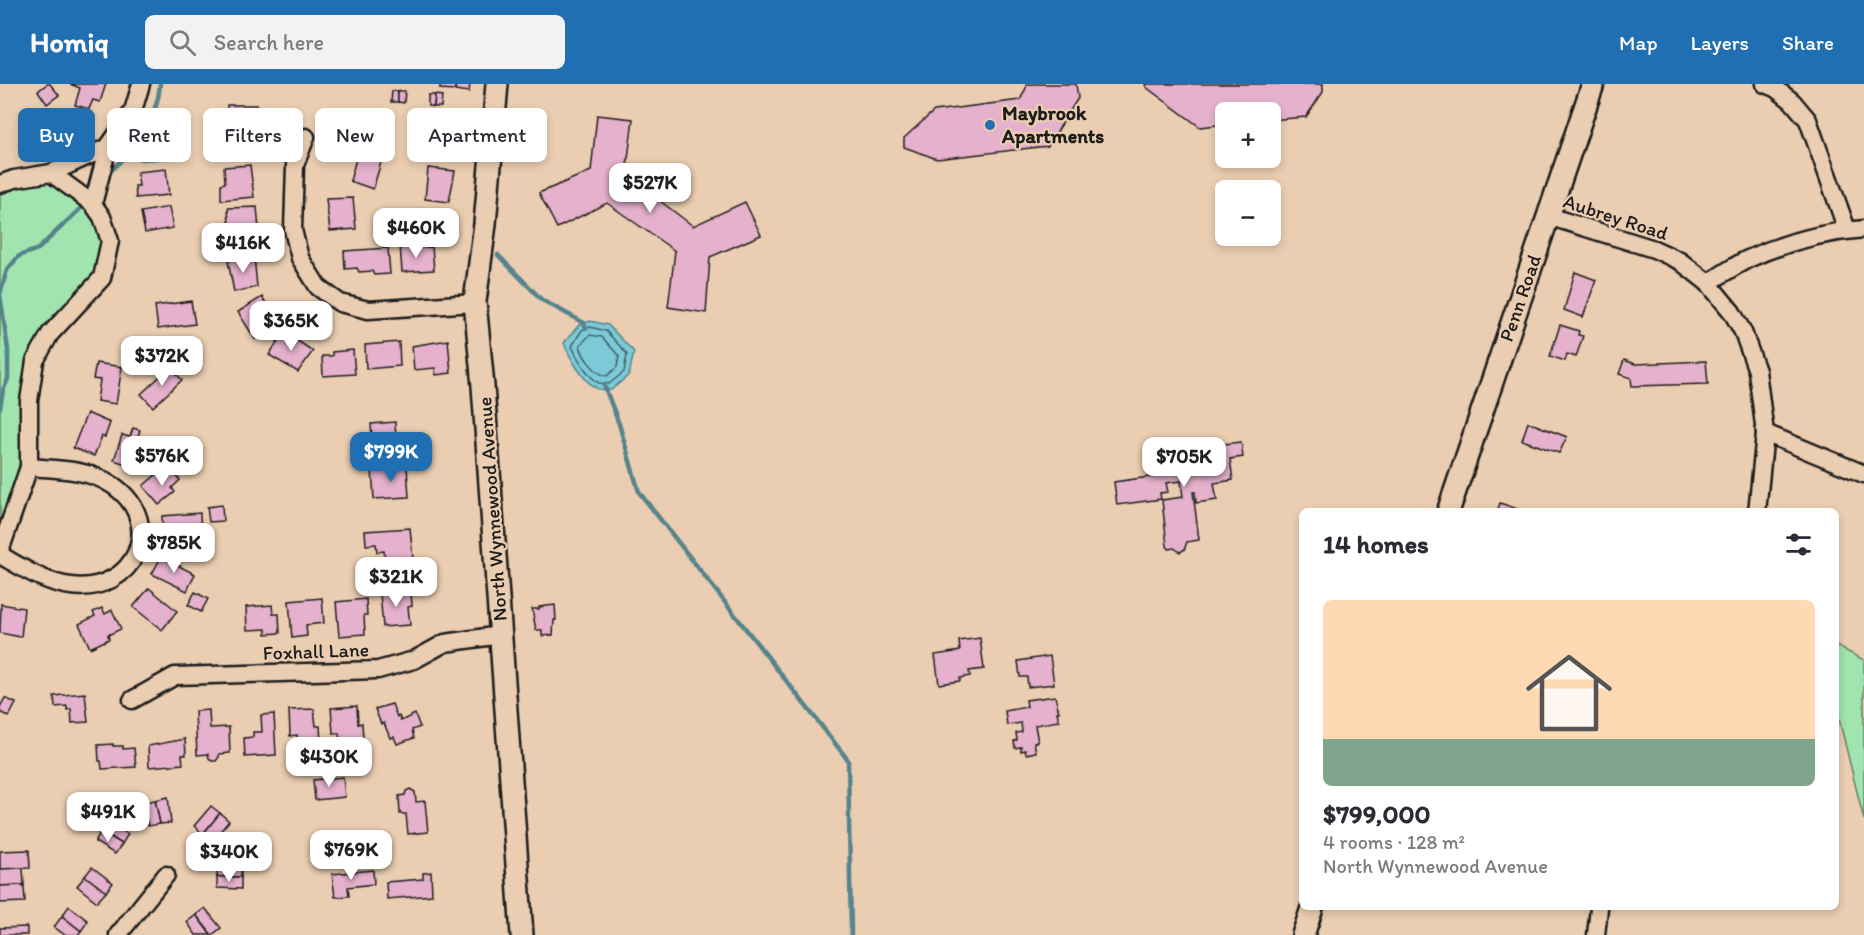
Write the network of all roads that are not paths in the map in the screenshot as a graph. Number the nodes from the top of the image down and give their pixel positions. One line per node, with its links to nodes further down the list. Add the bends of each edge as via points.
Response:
1 (141, 84): 5 (street)
2 (497, 84): 16 (street, North Wynnewood Avenue)
3 (1593, 84): 12 (street, Penn Road)
4 (1765, 84): 14 (street, via 1792,101 1808,120)
5 (133, 108)
6 (306, 137): 16 (street, via 295,165 293,230 300,258 318,287 340,303 369,310)
7 (107, 147): 9 (street)
8 (107, 151): 11 (street)
9 (51, 173): 10 (street); 11 (street)
10 (0, 184)
11 (93, 204): 18 (street, via 110,241 102,278 50,334 35,361 29,401)
12 (1548, 216): 15 (street, Aubrey Road, via 1654,249 1680,261); 20 (street, Penn Road)
13 (1864, 229): 14 (street)
14 (1847, 230): 15 (street, via 1747,260)
15 (1708, 283): 17 (street, Aubrey Road, via 1743,332 1757,371)
16 (475, 303): 23 (street, North Wynnewood Avenue)
17 (1765, 432): 19 (street); 21 (street, Aubrey Road)
18 (29, 467): 22 (street); 22 (street, via 93,475 113,485 131,502 140,522 138,550 126,571 97,586 71,586 38,577)
19 (1864, 474)
20 (1449, 508)
21 (1757, 508)
22 (0, 553)
23 (500, 635): 24 (street, Foxhall Lane, via 445,643 414,660 378,670 175,676); 29 (street, North Wynnewood Avenue)
24 (132, 700)
25 (166, 875): 28 (street)
26 (1311, 910): 30 (street)
27 (1599, 910): 31 (street)
28 (118, 935)
29 (522, 935)
30 (1303, 935)
31 (1596, 935)

